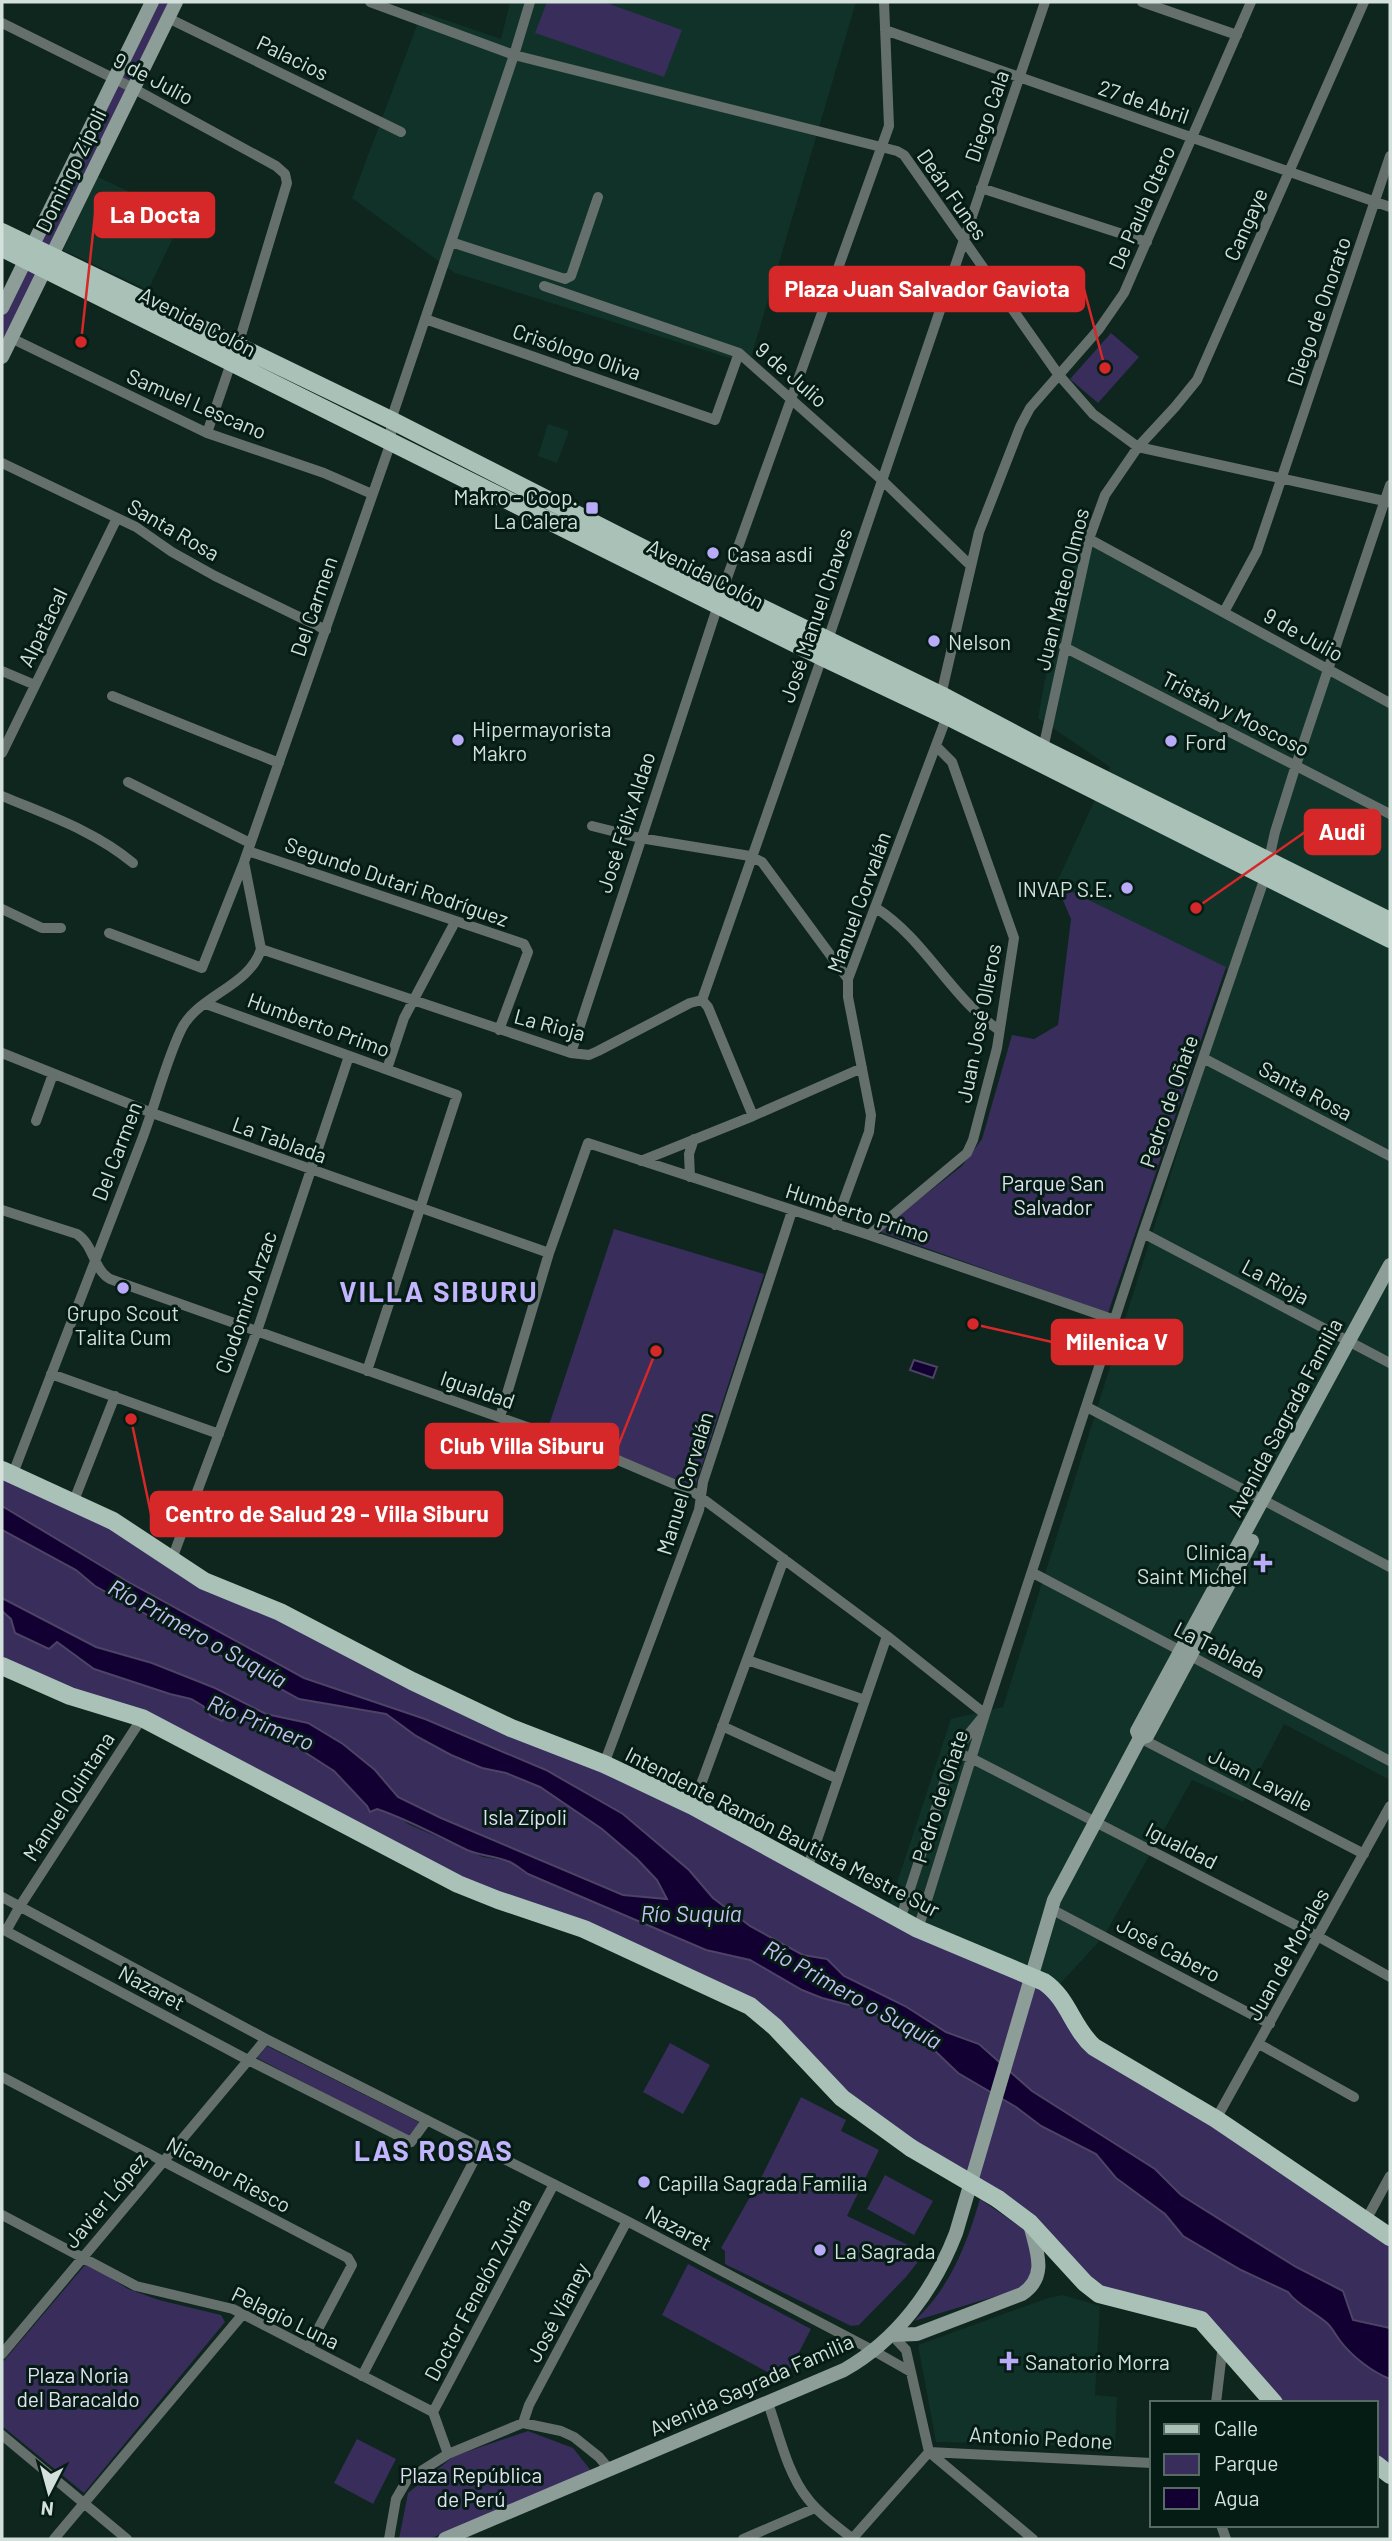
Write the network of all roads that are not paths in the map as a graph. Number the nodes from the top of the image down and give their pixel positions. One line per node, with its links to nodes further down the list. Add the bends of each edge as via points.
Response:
1 (152, 2): 16 (main road, Domingo Zípoli)
2 (176, 2): 10 (main road, Domingo Zípoli)
3 (370, 2): 14 (street, Deán Funes)
4 (530, 2): 14 (street)
5 (884, 2): 12 (street, José Félix Aldao)
6 (1045, 2): 15 (street, Diego Cala)
7 (1142, 2): 13 (street)
8 (1251, 2): 13 (street, De Paula Otero)
9 (1364, 2): 22 (street, Cangaye)
10 (168, 18): 17 (main road, Domingo Zípoli); 18 (street, Palacios)
11 (2, 23): 16 (street, 9 de Julio)
12 (885, 30): 15 (street, 27 de Abril); 20 (street, José Félix Aldao, via 889,125)
13 (1237, 35): 19 (street, De Paula Otero)
14 (514, 55): 20 (street, Deán Funes); 28 (street)
15 (1019, 78): 19 (street, 27 de Abril); 23 (street, Diego Cala)
16 (115, 79): 17 (street, 9 de Julio); 32 (main road, Domingo Zípoli)
17 (133, 88): 33 (main road, Domingo Zípoli); 38 (street, 9 de Julio, via 285,174 287,183)
18 (401, 132)
19 (1192, 138): 22 (street, 27 de Abril); 30 (street, De Paula Otero)
20 (882, 146): 29 (street, Deán Funes, via 904,155); 43 (street, José Félix Aldao)
21 (1390, 156): 25 (street, Diego de Onorato)
22 (1289, 172): 25 (street, 27 de Abril); 47 (street, Cangaye, via 1196,380)
23 (981, 188): 29 (street, Diego Cala); 30 (street)
24 (598, 197): 28 (street, via 571,276 565,279)
25 (1376, 202): 26 (street, 27 de Abril); 49 (street, Diego de Onorato)
26 (1390, 208)
27 (2, 232): 32 (main road, Avenida Colón)
28 (451, 242): 36 (street)
29 (963, 242): 42 (street, Deán Funes); 50 (street, José Manuel Chaves)
30 (1147, 242): 42 (street, De Paula Otero, via 1113,311)
31 (2, 248): 32 (main road, Avenida Colón)
32 (29, 253): 33 (main road, Avenida Colón); 35 (main road, Domingo Zípoli)
33 (49, 263): 37 (main road, Domingo Zípoli); 38 (main road, Avenida Colón); 41 (main road, Avenida Colón)
34 (544, 286): 39 (street, 9 de Julio)
35 (2, 308)
36 (425, 319): 39 (street, Crisólogo Oliva, via 715,420); 44 (street)
37 (11, 338): 40 (main road, Domingo Zípoli); 45 (street, Samuel Lescano)
38 (238, 345): 44 (main road, Avenida Colón)
39 (739, 353): 43 (street, 9 de Julio)
40 (2, 356)
41 (231, 363): 45 (street); 46 (main road, Avenida Colón)
42 (1058, 374): 47 (street, Deán Funes, via 1093,414); 56 (street, via 1020,426 987,507)
43 (792, 398): 50 (street, 9 de Julio); 57 (street, José Félix Aldao)
44 (391, 420): 46 (street); 57 (main road, Avenida Colón)
45 (207, 433): 52 (street, Samuel Lescano)
46 (391, 442): 52 (street, Del Carmen); 57 (main road, Avenida Colón)
47 (1138, 447): 49 (street, Deán Funes); 55 (street, Juan Mateo Olmos, via 1111,484)
48 (2, 463): 54 (street, Santa Rosa)
49 (1281, 478): 53 (street, Deán Funes); 58 (street, Diego de Onorato, via 1257,551)
50 (882, 480): 56 (street, 9 de Julio); 61 (street, José Manuel Chaves)
51 (1390, 485): 53 (street, Pedro de Oñate)
52 (372, 494): 59 (street, Del Carmen)
53 (1388, 501): 62 (street, Pedro de Oñate)
54 (117, 518): 59 (street, Santa Rosa, via 215,576); 64 (street, Alpatacal)
55 (1089, 539): 58 (street, 9 de Julio); 60 (street, Juan Mateo Olmos)
56 (970, 565): 65 (street)
57 (721, 597): 61 (main road, Avenida Colón); 78 (street, José Félix Aldao)
58 (1224, 612): 62 (street, 9 de Julio)
59 (326, 630): 72 (street, Del Carmen)
60 (1064, 647): 70 (street, Juan Mateo Olmos); 73 (street, Tristán y Moscoso)
61 (824, 649): 65 (main road, Avenida Colón); 68 (main road, Avenida Colón); 80 (street, José Manuel Chaves)
62 (1327, 669): 67 (street, 9 de Julio); 73 (street, Pedro de Oñate)
63 (2, 670): 64 (street)
64 (35, 685): 71 (street, Alpatacal)
65 (941, 695): 70 (main road, Avenida Colón)
66 (112, 696): 72 (street)
67 (1390, 703)
68 (947, 716): 69 (street, Manuel Corvalán); 82 (main road, Avenida Colón)
69 (936, 746): 83 (street, Manuel Corvalán); 96 (street, Juan José Olleros, via 952,762 1014,938)
70 (1043, 749): 82 (main road, Avenida Colón)
71 (2, 753)
72 (279, 763): 79 (street, Del Carmen)
73 (1296, 765): 76 (street, Tristán y Moscoso); 82 (street, Pedro de Oñate)
74 (128, 782): 79 (street)
75 (2, 796): 81 (street, via 97,836)
76 (1390, 814)
77 (592, 826): 78 (street)
78 (640, 838): 80 (street); 98 (street, José Félix Aldao)
79 (248, 852): 86 (street, Segundo Dutari Rodríguez); 88 (street, Del Carmen, via 202,968); 90 (street)
80 (750, 856): 91 (street, via 768,867); 92 (street, José Manuel Chaves)
81 (133, 863)
82 (1266, 868): 85 (main road, Avenida Colón); 89 (main road, Avenida Colón); 100 (street, Pedro de Oñate)
83 (876, 908): 91 (street, Manuel Corvalán); 96 (street, via 894,920 981,1017)
84 (2, 909): 87 (street, via 41,928)
85 (1390, 921)
86 (455, 922): 93 (street); 95 (street, Segundo Dutari Rodríguez, via 524,944 527,952)
87 (61, 928)
88 (109, 933)
89 (1390, 939)
90 (261, 949): 93 (street, La Rioja); 94 (street, Del Carmen, via 255,963)
91 (848, 979): 102 (street, Manuel Corvalán)
92 (702, 1000): 98 (street, La Rioja, via 589,1055); 105 (street)
93 (412, 1001): 95 (street, La Rioja); 101 (street)
94 (206, 1004): 99 (street, Humberto Primo); 104 (street, Del Carmen, via 180,1030)
95 (499, 1030): 98 (street, La Rioja)
96 (999, 1030): 117 (street, Juan José Olleros, via 970,1149)
97 (2, 1053): 103 (street, La Tablada)
98 (571, 1053)
99 (349, 1056): 101 (street, Humberto Primo); 110 (street, Clodomiro Arzac)
100 (1203, 1058): 108 (street, Santa Rosa); 116 (street, Pedro de Oñate)
101 (387, 1069): 112 (street, Humberto Primo, via 457,1095)
102 (862, 1069): 105 (street); 115 (street, Manuel Corvalán, via 871,1125)
103 (53, 1074): 104 (street, La Tablada); 106 (street)
104 (152, 1114): 110 (street, La Tablada); 119 (street, Del Carmen)
105 (753, 1116): 107 (street)
106 (36, 1121)
107 (694, 1139): 109 (street); 111 (street)
108 (1390, 1156)
109 (641, 1161): 111 (street, Humberto Primo); 118 (street, Humberto Primo, via 588,1143)
110 (311, 1171): 112 (street, La Tablada); 123 (street, Clodomiro Arzac)
111 (690, 1177): 114 (street, Humberto Primo)
112 (419, 1208): 118 (street, La Tablada); 126 (street)
113 (2, 1210): 119 (street, Igualdad, via 69,1230 85,1240)
114 (792, 1211): 115 (street, Humberto Primo); 133 (street, Manuel Corvalán)
115 (835, 1225): 117 (street, Humberto Primo)
116 (1143, 1233): 122 (street, Pedro de Oñate); 124 (street, La Rioja)
117 (869, 1235): 122 (street, Humberto Primo)
118 (549, 1253): 130 (street)
119 (96, 1259): 123 (street, Igualdad, via 110,1279); 127 (street, Del Carmen)
120 (1390, 1265): 124 (main road, Avenida Sagrada Familia)
121 (1390, 1284): 124 (main road, Avenida Sagrada Familia)
122 (1115, 1320): 129 (street, Pedro de Oñate)
123 (257, 1331): 126 (street, Igualdad); 131 (street, Clodomiro Arzac)
124 (1353, 1343): 125 (street, La Rioja); 134 (main road, Avenida Sagrada Familia)
125 (1390, 1363)
126 (367, 1370): 130 (street, Igualdad)
127 (51, 1374): 128 (street); 132 (street, Del Carmen)
128 (115, 1396): 131 (street); 135 (street)
129 (1087, 1406): 134 (street); 139 (street, Pedro de Oñate)
130 (500, 1417): 133 (street, Igualdad)
131 (219, 1434): 136 (street, Clodomiro Arzac)
132 (7, 1473): 135 (main road, Intendente Ramón Bautista Mestre Sur)
133 (701, 1496): 137 (street, Igualdad); 152 (street, Manuel Corvalán)
134 (1268, 1502): 138 (street); 141 (main road, Avenida Sagrada Familia)
135 (73, 1503): 136 (main road, Intendente Ramón Bautista Mestre Sur, via 113,1521)
136 (172, 1559): 152 (main road, Intendente Ramón Bautista Mestre Sur, via 204,1581 280,1612 412,1681)
137 (784, 1559): 140 (street, Igualdad); 142 (street)
138 (1390, 1567)
139 (1033, 1573): 141 (street, La Tablada); 145 (street, Pedro de Oñate)
140 (887, 1636): 144 (street); 145 (street, Igualdad)
141 (1186, 1652): 148 (main road, Avenida Sagrada Familia, via 1138,1731); 151 (street, La Tablada)
142 (747, 1660): 144 (street); 147 (street)
143 (2, 1666): 146 (main road, via 70,1696)
144 (865, 1700): 153 (street)
145 (985, 1714): 149 (street, Pedro de Oñate); 150 (street, Pedro de Oñate)
146 (142, 1718): 160 (street, Manuel Quintana); 183 (main road, bridge, via 458,1884 584,1929 750,2006 842,2098)
147 (722, 1727): 153 (street); 155 (street)
148 (1140, 1738): 156 (main road, Avenida Sagrada Familia); 157 (street, Juan Lavalle)
149 (954, 1752): 150 (street, Igualdad); 162 (street, Pedro de Oñate)
150 (971, 1758): 156 (street, Igualdad); 163 (street, Pedro de Oñate)
151 (1390, 1761)
152 (604, 1765): 155 (main road, Intendente Ramón Bautista Mestre Sur)
153 (838, 1779): 158 (street)
154 (1390, 1806): 157 (street, Juan de Morales)
155 (693, 1807): 158 (main road, Intendente Ramón Bautista Mestre Sur)
156 (1094, 1822): 161 (main road, Avenida Sagrada Familia); 165 (street, Igualdad)
157 (1364, 1854): 165 (street, Juan de Morales)
158 (807, 1869): 162 (main road, Intendente Ramón Bautista Mestre Sur)
159 (2, 1897): 160 (street, Nazaret)
160 (20, 1906): 164 (street, Manuel Quintana); 169 (street, Nazaret)
161 (1051, 1909): 166 (main road, Avenida Sagrada Familia); 168 (street, José Cabero)
162 (900, 1920): 163 (main road, Intendente Ramón Bautista Mestre Sur)
163 (918, 1929): 166 (main road, Intendente Ramón Bautista Mestre Sur)
164 (4, 1930): 171 (street, Nazaret)
165 (1319, 1937): 167 (street, Igualdad); 168 (street, Juan de Morales)
166 (1032, 1976): 174 (main road, Intendente Ramón Bautista Mestre Sur, via 1058,1994 1094,2047); 187 (main road, Avenida Sagrada Familia, via 956,2233 942,2267)
167 (1390, 1977)
168 (1270, 2024): 170 (street, Juan de Morales)
169 (266, 2039): 171 (street, Javier López); 175 (street, Nazaret)
170 (1259, 2045): 173 (street); 174 (street, Juan de Morales)
171 (248, 2060): 175 (street, Nazaret, via 411,2142); 177 (street, Javier López)
172 (2, 2077): 177 (street, Nicanor Riesco)
173 (1353, 2096)
174 (1216, 2119): 181 (main road, Intendente Ramón Bautista Mestre Sur)
175 (427, 2120): 176 (street, Nazaret)
176 (481, 2147): 179 (street, Nazaret); 193 (street)
177 (162, 2161): 185 (street, Javier López); 189 (street, Nicanor Riesco, via 351,2261)
178 (1390, 2176): 181 (street)
179 (554, 2184): 182 (street, Nazaret); 197 (street, Doctor Fenelón Zuviría)
180 (2, 2215): 185 (street, Pelagio Luna)
181 (1366, 2220): 184 (main road, Intendente Ramón Bautista Mestre Sur)
182 (627, 2221): 190 (street, Nazaret); 198 (street, José Vianey)
183 (1030, 2224): 187 (main road, via 1039,2262 1032,2287 917,2334); 188 (main road, via 1099,2294 1201,2320)
184 (1390, 2237)
185 (82, 2258): 186 (street, Pelagio Luna, via 136,2286); 191 (street, Javier López)
186 (243, 2314): 189 (street, Pelagio Luna); 204 (street)
187 (892, 2335): 190 (main road, Avenida Sagrada Familia); 192 (street, via 906,2350)
188 (1223, 2344): 194 (street); 195 (main road)
189 (309, 2348): 193 (street, Pelagio Luna)
190 (874, 2351): 192 (street, Nazaret); 196 (main road, Avenida Sagrada Familia, via 844,2370)
191 (2, 2354)
192 (911, 2372): 200 (street)
193 (362, 2376): 197 (street, Pelagio Luna)
194 (1216, 2401)
195 (1272, 2401)
196 (768, 2403): 203 (main road, Avenida Sagrada Familia); 205 (street, via 796,2480)
197 (433, 2412): 201 (street)
198 (523, 2423): 201 (street); 203 (street, via 574,2437)
199 (2, 2435): 204 (street)
200 (929, 2452): 202 (street, Antonio Pedone); 211 (street); 212 (street)
201 (448, 2454): 208 (street, via 402,2484)
202 (1150, 2463)
203 (609, 2469): 209 (main road, Avenida Sagrada Familia)
204 (85, 2502): 206 (street); 207 (street)
205 (815, 2508): 210 (street); 211 (street)
206 (54, 2539)
207 (127, 2539)
208 (389, 2539)
209 (445, 2539)
210 (743, 2539)
211 (853, 2539)
212 (1033, 2539)

